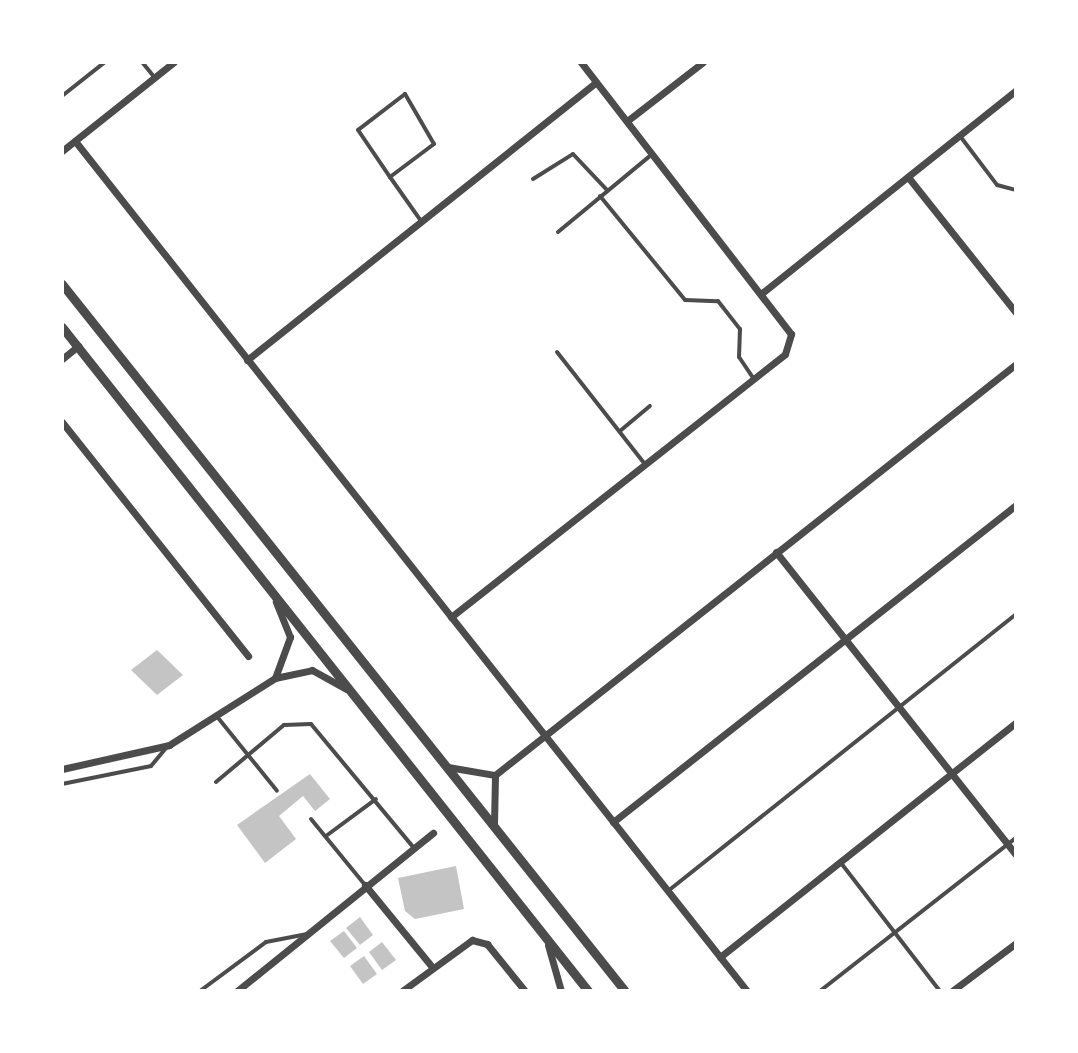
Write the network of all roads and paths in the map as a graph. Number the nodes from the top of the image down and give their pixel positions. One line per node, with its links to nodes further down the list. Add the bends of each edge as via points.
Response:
1 (105, 62): 9 (lane)
2 (142, 62): 6 (lane)
3 (174, 62): 6 (street)
4 (581, 62): 7 (street)
5 (703, 62): 10 (street)
6 (155, 78): 12 (street)
7 (596, 82): 10 (street); 21 (street)
8 (1016, 90): 11 (street)
9 (62, 96)
10 (627, 121): 14 (street)
11 (960, 136): 16 (street); 19 (lane, via 997,185)
12 (75, 141): 13 (street); 30 (street)
13 (62, 151)
14 (652, 153): 18 (lane); 24 (street)
15 (390, 177): 15 (lane, via 357,126 405,94 434,144); 21 (lane)
16 (908, 177): 24 (street); 25 (street)
17 (533, 179): 18 (lane, via 573,154)
18 (607, 190): 20 (lane)
19 (1016, 190)
20 (600, 196): 22 (lane); 32 (lane, via 685,300 718,301 740,329 739,357)
21 (421, 221): 30 (street)
22 (558, 232)
23 (62, 284): 52 (street)
24 (762, 293): 32 (street, via 791,334 785,354)
25 (1016, 313)
26 (62, 327): 27 (street)
27 (78, 346): 29 (street); 39 (street)
28 (557, 352): 35 (lane)
29 (62, 359)
30 (247, 360): 41 (street)
31 (1016, 364): 38 (street)
32 (754, 379): 36 (street)
33 (650, 406): 35 (lane)
34 (64, 427): 43 (street)
35 (620, 431): 36 (lane)
36 (646, 464): 41 (street)
37 (1016, 505): 42 (street)
38 (776, 552): 42 (street); 49 (street)
39 (272, 593): 44 (street, via 290,637); 45 (street)
40 (1016, 614): 46 (lane)
41 (451, 617): 49 (street)
42 (842, 636): 46 (street); 61 (street)
43 (248, 656)
44 (275, 678): 45 (street, via 312,670); 47 (street)
45 (351, 692): 74 (street)
46 (898, 706): 54 (street); 71 (lane)
47 (219, 719): 50 (street); 51 (lane)
48 (1016, 722): 54 (street)
49 (545, 736): 55 (street); 61 (street)
50 (169, 745): 53 (street); 57 (lane, via 151,766)
51 (247, 754): 56 (lane); 58 (lane); 59 (lane, via 284,725 311,724)
52 (448, 767): 55 (street); 62 (street)
53 (62, 769)
54 (951, 773): 66 (street); 69 (street)
55 (495, 775): 62 (street)
56 (216, 782)
57 (62, 784)
58 (277, 791)
59 (376, 799): 64 (lane); 67 (lane)
60 (311, 819): 64 (lane)
61 (613, 822): 71 (street)
62 (494, 824): 84 (street)
63 (433, 833): 67 (street)
64 (326, 836): 70 (lane)
65 (1016, 838): 66 (lane)
66 (1008, 844): 68 (street); 72 (lane)
67 (414, 847): 70 (street)
68 (1016, 855)
69 (839, 862): 72 (lane); 76 (street)
70 (365, 885): 73 (street); 77 (street)
71 (668, 891): 76 (street)
72 (895, 931): 86 (lane); 87 (lane)
73 (309, 934): 78 (lane, via 266,942); 79 (street)
74 (546, 939): 82 (street); 83 (street)
75 (1016, 943): 88 (street)
76 (720, 957): 85 (street)
77 (432, 967): 80 (street); 81 (street, via 480,941)
78 (200, 991)
79 (237, 991)
80 (402, 991)
81 (525, 991)
82 (561, 991)
83 (588, 991)
84 (625, 991)
85 (747, 991)
86 (820, 991)
87 (940, 991)
88 (952, 991)

